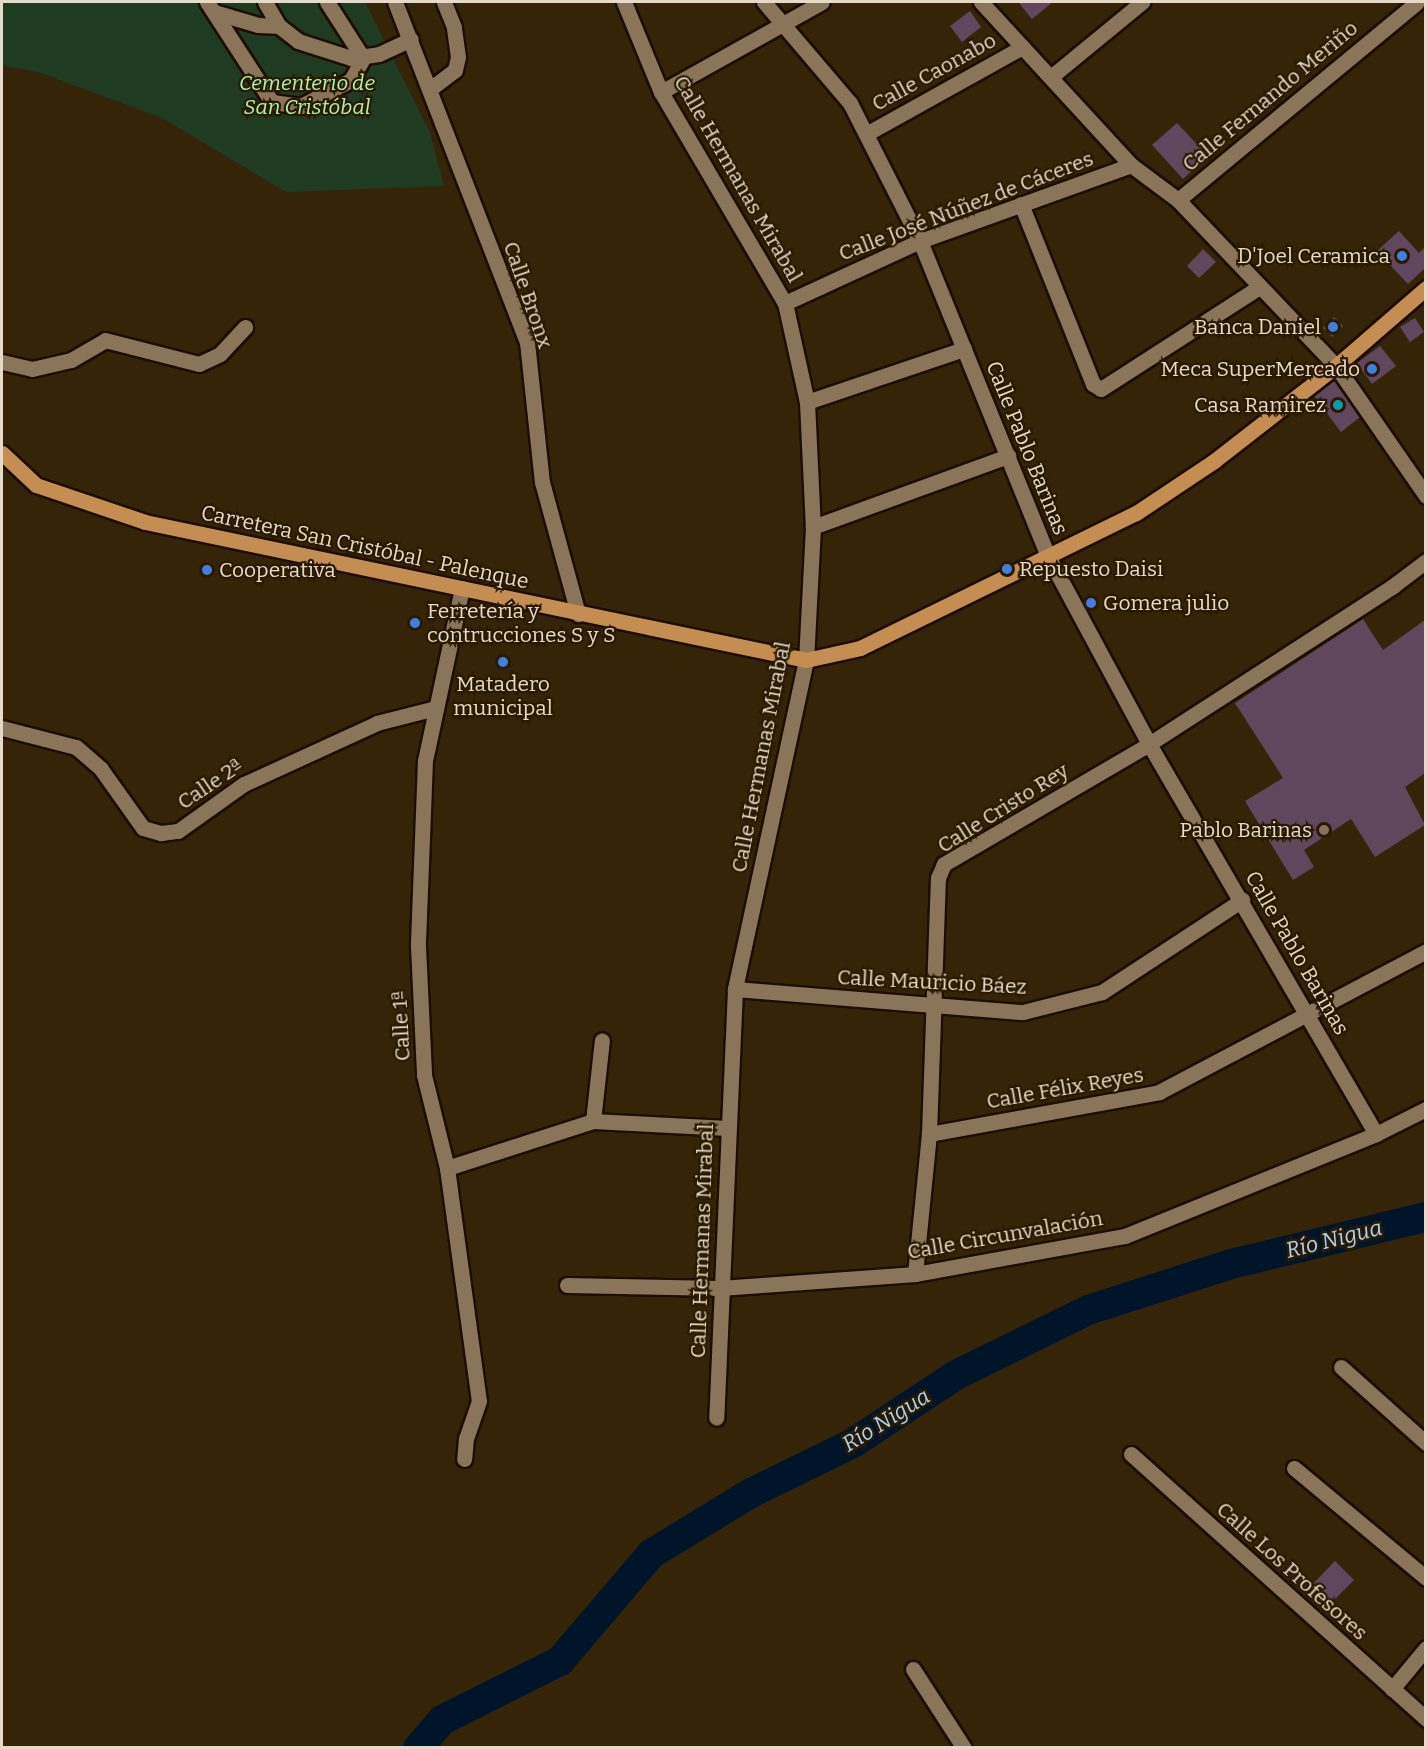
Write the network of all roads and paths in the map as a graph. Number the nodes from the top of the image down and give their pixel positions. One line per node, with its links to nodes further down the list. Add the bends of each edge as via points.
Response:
1 (265, 2): 13 (street)
2 (327, 2): 16 (street)
3 (395, 2): 14 (street, Calle Bronx)
4 (444, 2): 18 (street, via 454,27 458,57 455,70)
5 (624, 2): 19 (street, Calle Hermanas Mirabal)
6 (764, 2): 12 (street, Calle Pablo Barinas)
7 (822, 2): 12 (street)
8 (981, 2): 15 (street)
9 (1142, 2): 17 (street)
10 (1417, 2): 22 (street, Calle Fernando Meriño)
11 (210, 7): 13 (street, via 258,25); 16 (street, via 272,102 301,106 351,80)
12 (779, 23): 19 (street); 20 (street, Calle Pablo Barinas, via 850,103)
13 (279, 26): 16 (street, via 298,41)
14 (411, 39): 16 (street); 18 (street, Calle Bronx)
15 (1022, 47): 17 (street); 20 (street, Calle Caonabo)
16 (363, 58)
17 (1052, 76): 21 (street)
18 (430, 89): 40 (street, Calle Bronx, via 527,342 542,482)
19 (661, 92): 27 (street, Calle Hermanas Mirabal)
20 (866, 134): 24 (street, Calle Pablo Barinas)
21 (1131, 165): 22 (street); 23 (street, Calle José Núñez de Cáceres)
22 (1178, 200): 25 (street)
23 (1021, 204): 24 (street, Calle José Núñez de Cáceres); 25 (street, via 1093,384 1101,389)
24 (920, 242): 27 (street, Calle José Núñez de Cáceres); 29 (street, Calle Pablo Barinas)
25 (1258, 288): 31 (street)
26 (1425, 288): 31 (main road)
27 (785, 303): 32 (street, Calle Hermanas Mirabal)
28 (245, 327): 30 (street, via 220,354 199,364 105,340 70,360 32,369)
29 (964, 349): 32 (street); 34 (street, Calle Pablo Barinas)
30 (2, 362)
31 (1336, 366): 35 (street); 37 (main road, via 1214,461 1136,513)
32 (807, 402): 36 (street, Calle Hermanas Mirabal)
33 (2, 453): 39 (main road, Carretera San Cristóbal - Palenque, via 36,485 145,522)
34 (1008, 456): 36 (street); 37 (street, Calle Pablo Barinas)
35 (1425, 496)
36 (813, 527): 41 (street, Calle Hermanas Mirabal)
37 (1049, 558): 41 (main road, via 860,648); 44 (street, Calle Pablo Barinas)
38 (1425, 561): 44 (street, Calle Cristo Rey, via 1393,586)
39 (462, 588): 40 (main road, Carretera San Cristóbal - Palenque); 42 (street, Calle 1ª)
40 (578, 614): 41 (main road, Carretera San Cristóbal - Palenque)
41 (806, 660): 47 (street, Calle Hermanas Mirabal)
42 (436, 708): 43 (street, Calle 2ª, via 377,723 254,779 178,831 161,833 143,828 101,769 76,747); 56 (street, Calle 1ª, via 425,760 418,946 424,1075)
43 (2, 728)
44 (1149, 744): 45 (street, Calle Pablo Barinas); 48 (street, Calle Cristo Rey, via 944,864 938,878)
45 (1242, 900): 48 (street, Calle Mauricio Báez, via 1102,992 1023,1012); 49 (street, Calle Pablo Barinas)
46 (1425, 951): 49 (street, Calle Félix Reyes)
47 (735, 989): 48 (street, Calle Mauricio Báez); 53 (street, Calle Hermanas Mirabal)
48 (932, 1007): 54 (street, Calle Cristo Rey)
49 (1308, 1012): 54 (street, Calle Félix Reyes, via 1159,1092); 55 (street, Calle Pablo Barinas)
50 (602, 1040): 52 (street)
51 (1425, 1109): 55 (street, Calle Circunvalación)
52 (593, 1121): 53 (street); 56 (street)
53 (728, 1128): 59 (street, Calle Hermanas Mirabal)
54 (929, 1134): 57 (street, Calle Cristo Rey)
55 (1376, 1134): 57 (street, Calle Circunvalación, via 1125,1236)
56 (447, 1168): 64 (street, Calle 1ª, via 479,1401 466,1438)
57 (915, 1274): 59 (street, Calle Circunvalación)
58 (567, 1285): 59 (street, Calle Circunvalación)
59 (720, 1288): 61 (street, Calle Hermanas Mirabal)
60 (1341, 1367): 62 (street)
61 (716, 1418)
62 (1425, 1443)
63 (1131, 1455): 69 (street, Calle Los Profesores)
64 (464, 1459)
65 (1294, 1468): 66 (street)
66 (1425, 1578)
67 (1425, 1648): 69 (street)
68 (913, 1669): 71 (street)
69 (1392, 1689): 70 (street, Calle Los Profesores)
70 (1425, 1719)
71 (964, 1748)

